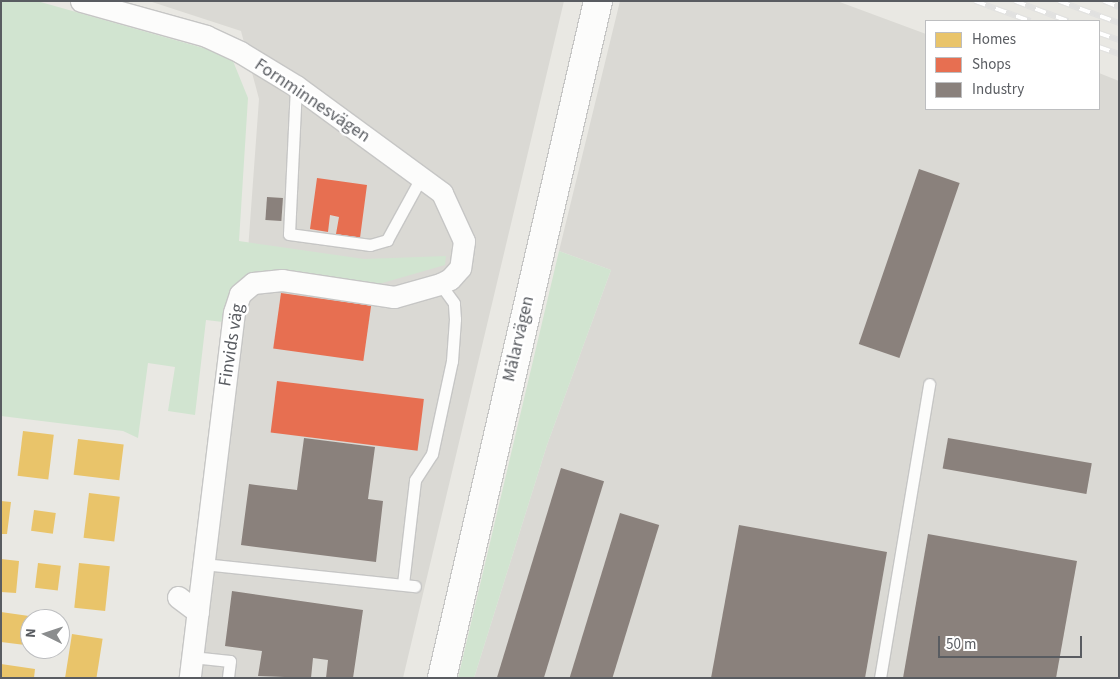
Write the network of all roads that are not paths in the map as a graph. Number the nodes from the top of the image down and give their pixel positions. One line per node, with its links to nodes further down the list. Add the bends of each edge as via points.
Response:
1 (81, 1): 3 (street, Fornminnesvägen, via 206,36 240,52)
2 (598, 1): 12 (main road, Mälarvägen)
3 (296, 86): 4 (street, Fornminnesvägen); 4 (lane, via 289,234 370,245 387,240)
4 (421, 178): 5 (street, Fornminnesvägen, via 442,193 464,241 460,268)
5 (445, 281): 7 (street, Finvids väg, via 394,297 282,280 253,283 240,294 234,312); 7 (lane, via 454,304 452,361 432,454 415,480 409,585)
6 (929, 384): 13 (lane)
7 (204, 564): 9 (street, Finvids väg)
8 (178, 598): 9 (street)
9 (198, 612): 10 (street, Finvids väg)
10 (191, 667): 11 (lane, via 230,661)
11 (228, 678)
12 (442, 678)
13 (880, 678)

